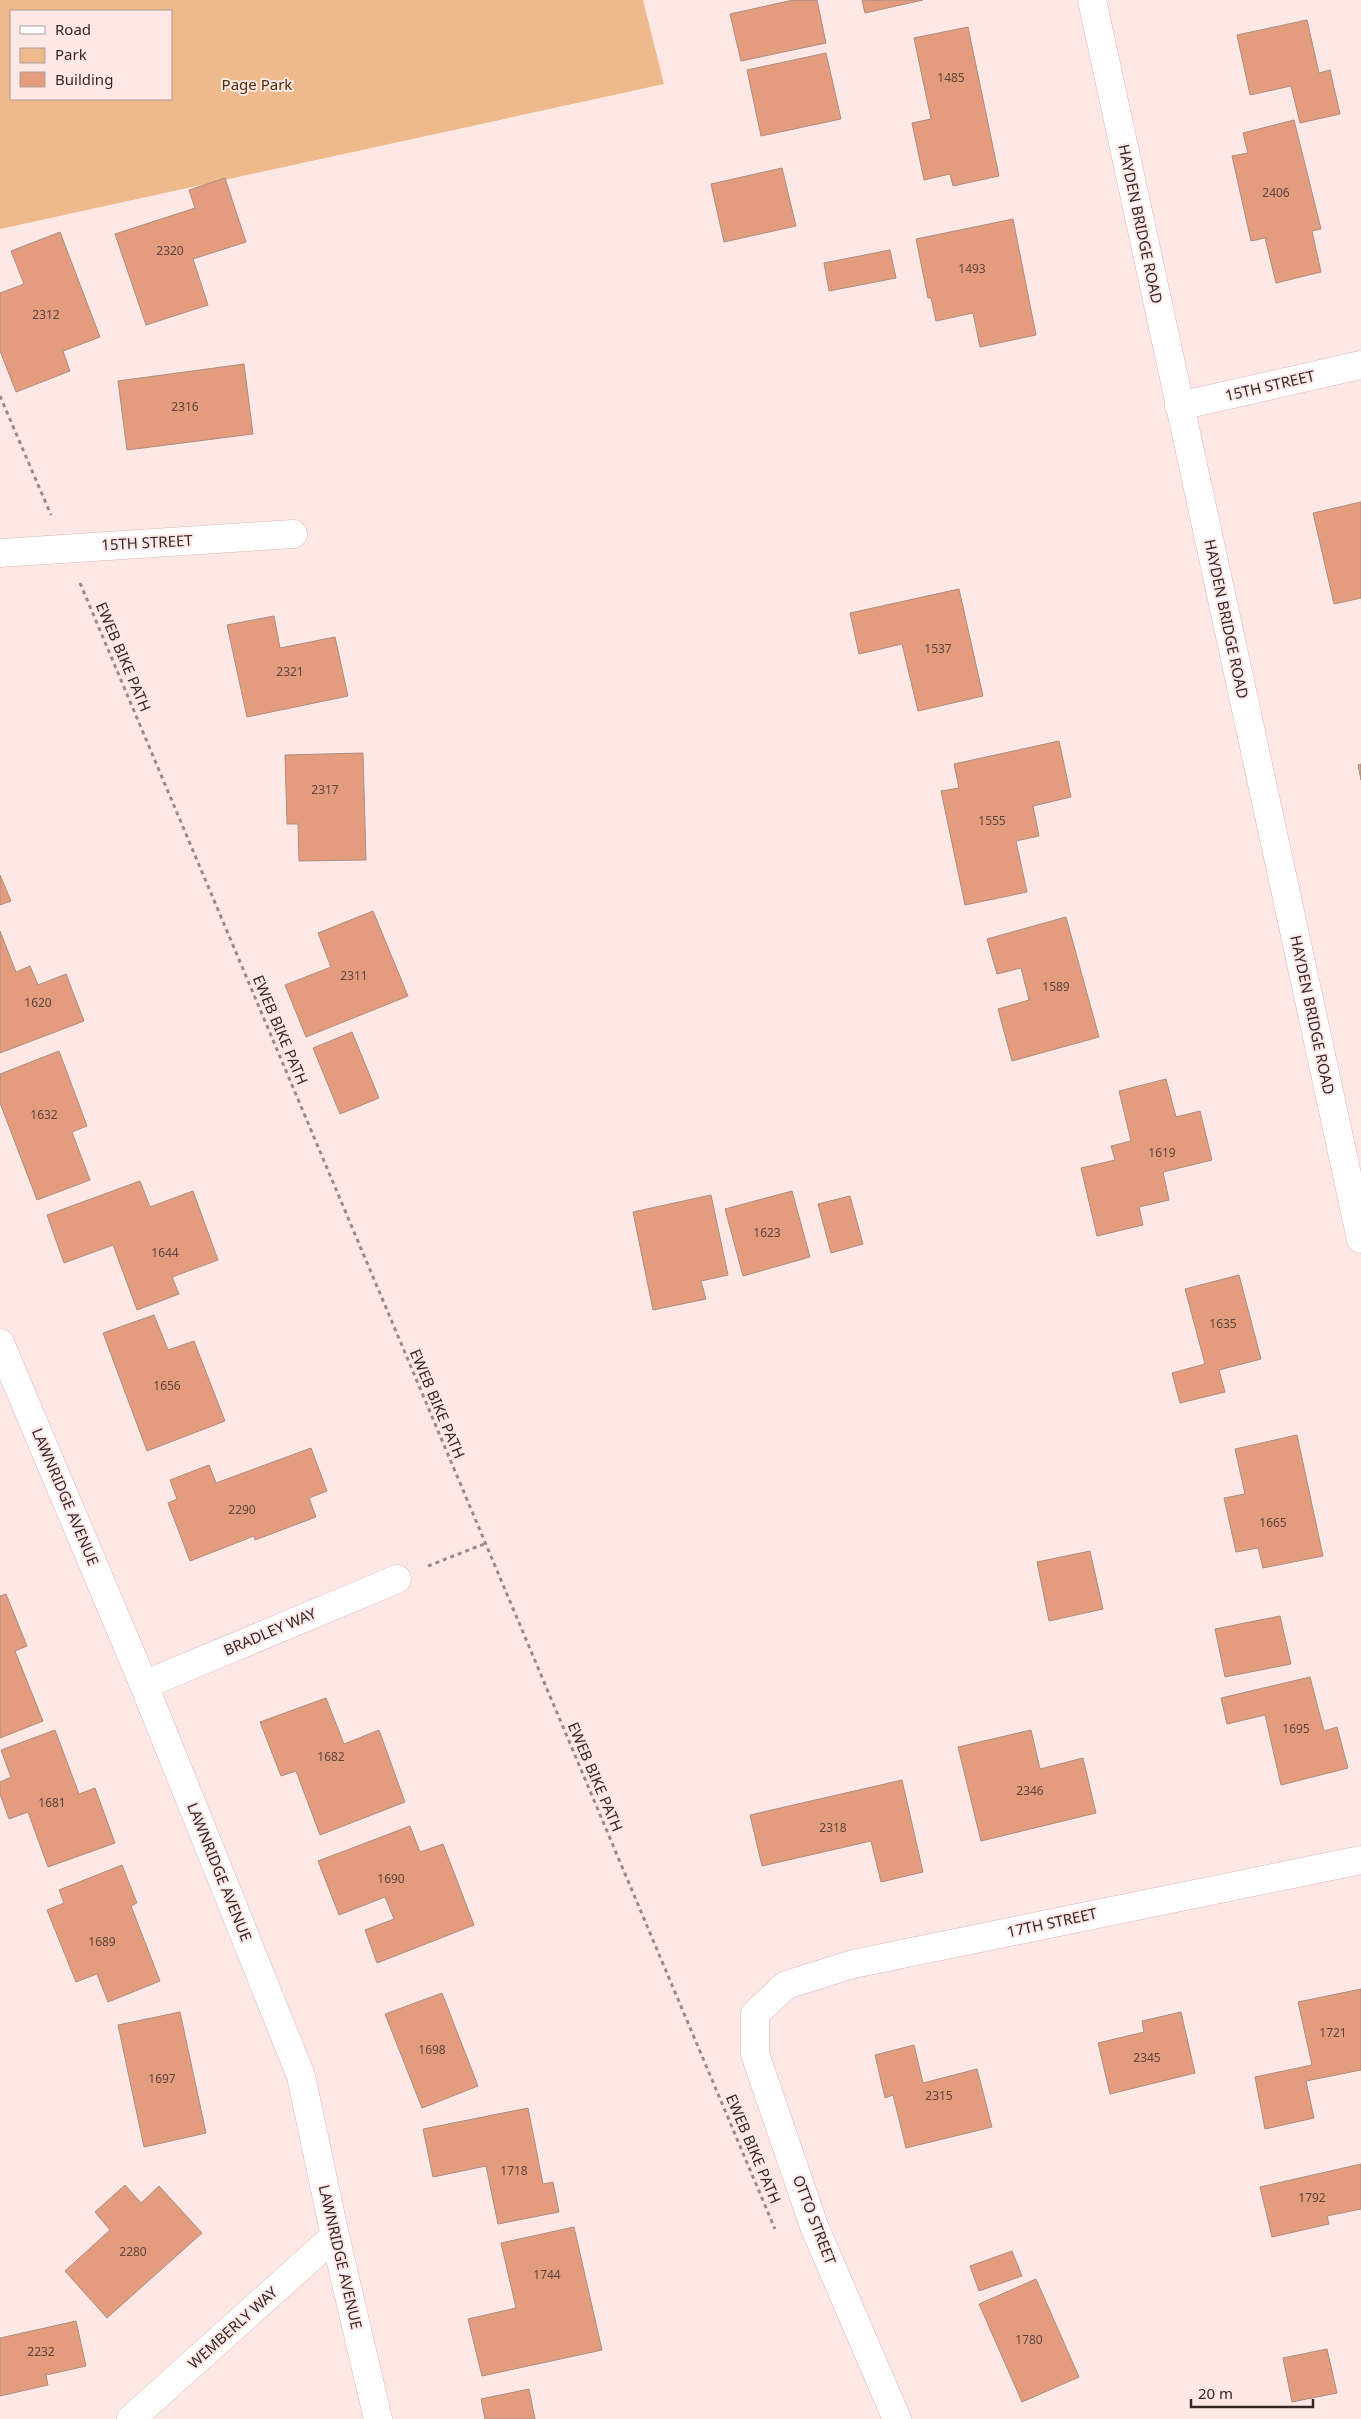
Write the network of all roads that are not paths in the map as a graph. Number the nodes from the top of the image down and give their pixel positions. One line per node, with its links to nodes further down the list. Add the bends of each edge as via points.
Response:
1 (1092, 0): 3 (street, HAYDEN BRIDGE ROAD)
2 (1361, 365): 3 (street, 15TH STREET)
3 (1179, 406): 6 (street, HAYDEN BRIDGE ROAD)
4 (293, 534): 5 (street, 15TH STREET)
5 (0, 554)
6 (1361, 1238)
7 (0, 1343): 9 (street, LAWNRIDGE AVENUE)
8 (397, 1579): 9 (street, BRADLEY WAY)
9 (144, 1685): 12 (street, LAWNRIDGE AVENUE, via 301,2076)
10 (1361, 1860): 11 (street, 17TH STREET, via 853,1964 786,1985)
11 (755, 2014): 15 (street, OTTO STREET, via 755,2054 814,2226)
12 (335, 2236): 13 (street, WEMBERLY WAY); 14 (street, LAWNRIDGE AVENUE)
13 (130, 2419)
14 (378, 2419)
15 (897, 2419)

